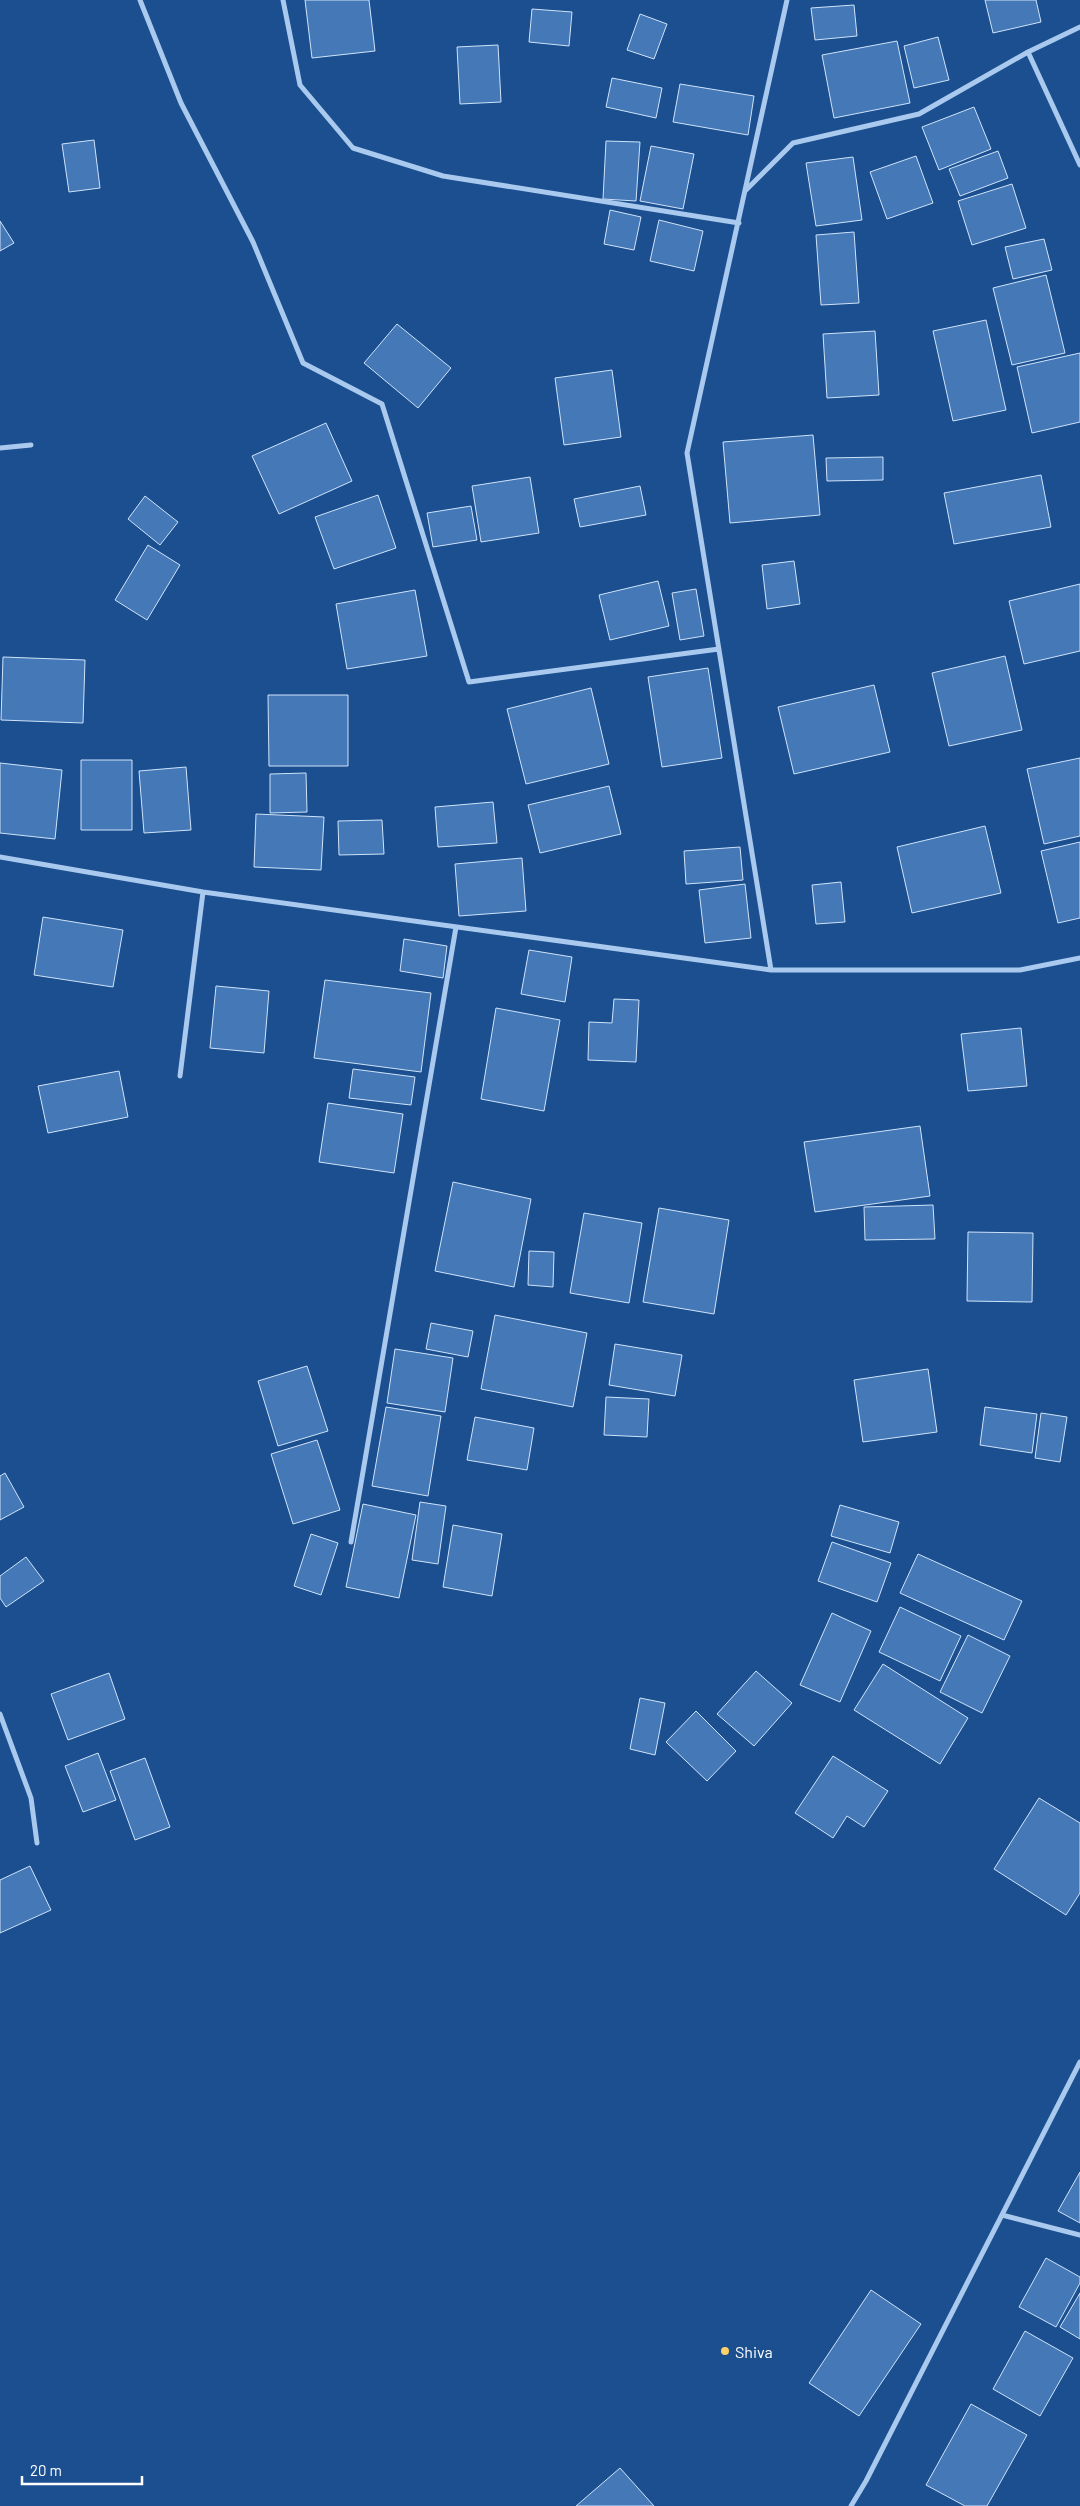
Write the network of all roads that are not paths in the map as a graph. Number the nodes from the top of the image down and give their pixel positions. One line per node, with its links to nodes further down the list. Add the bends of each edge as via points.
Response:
1 (140, 0): 11 (street, via 181,103 253,242 303,363 382,404 469,682)
2 (283, 0): 8 (street, via 300,85 353,148 443,176)
3 (787, 0): 7 (street)
4 (1080, 27): 5 (street)
5 (1028, 52): 6 (street); 7 (street, via 919,114 793,143)
6 (1080, 165)
7 (746, 190): 8 (street)
8 (739, 223): 11 (street, via 688,453)
9 (31, 445): 10 (street)
10 (0, 448)
11 (719, 649): 16 (street)
12 (0, 857): 13 (street)
13 (203, 892): 14 (street); 17 (street)
14 (456, 927): 16 (street); 18 (street)
15 (1080, 958): 16 (street, via 1020,970)
16 (771, 970)
17 (180, 1076)
18 (351, 1542)
19 (0, 1714): 20 (street, via 31,1798)
20 (36, 1843)
21 (1080, 2062): 22 (street)
22 (1002, 2215): 23 (street); 24 (street)
23 (1080, 2235)
24 (851, 2506)

